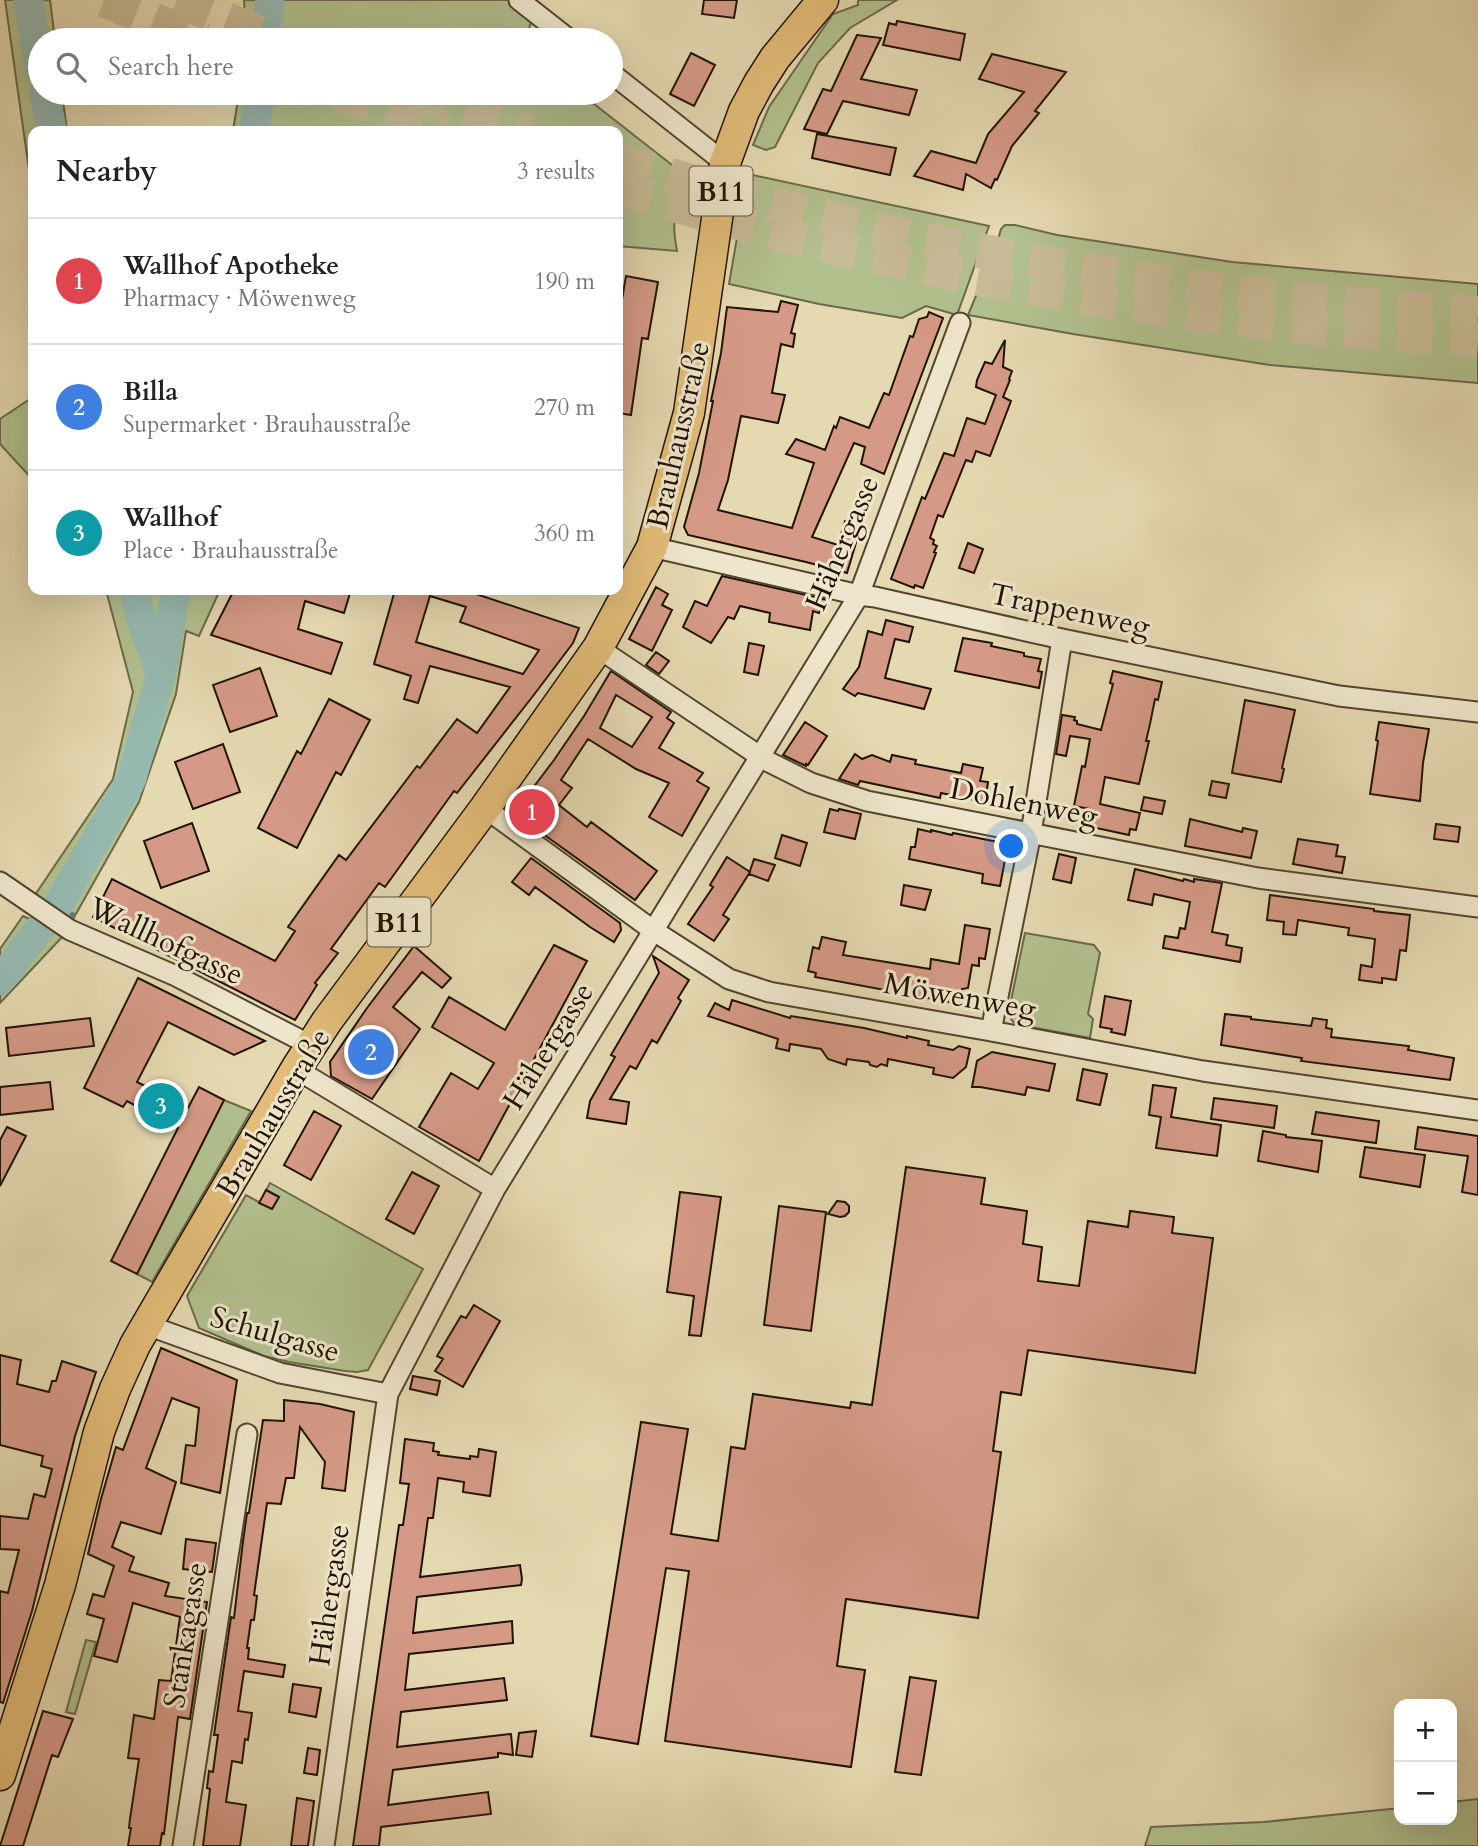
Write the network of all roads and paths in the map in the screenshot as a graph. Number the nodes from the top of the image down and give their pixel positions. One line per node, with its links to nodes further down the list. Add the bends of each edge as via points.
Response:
1 (519, 0): 3 (street)
2 (822, 0): 5 (main road, Brauhausstraße / B11, via 759,83)
3 (555, 28)
4 (623, 82): 5 (street)
5 (725, 163): 7 (main road, Brauhausstraße / B11, via 689,413)
6 (960, 323): 8 (street, Hähergasse)
7 (652, 547): 8 (street, Trappenweg); 10 (main road, Brauhausstraße / B11)
8 (859, 595): 9 (street, Trappenweg); 12 (street, Hähergasse)
9 (1062, 639): 11 (street, Trappenweg, via 1339,696); 14 (street)
10 (598, 648): 12 (street, Dohlenweg); 13 (main road, Brauhausstraße / B11)
11 (1478, 712)
12 (760, 756): 14 (street, Dohlenweg, via 811,783 867,801); 17 (street, Hähergasse)
13 (485, 808): 17 (street, Möwenweg); 19 (main road, Brauhausstraße / B11)
14 (1031, 834): 16 (street, Dohlenweg, via 1258,878); 18 (street)
15 (0, 882): 19 (street, Wallhofgasse, via 70,930 176,976)
16 (1478, 907)
17 (654, 931): 18 (street, Möwenweg, via 729,979 769,992); 21 (street, Hähergasse)
18 (991, 1031): 20 (street, Möwenweg, via 1203,1071)
19 (304, 1057): 21 (street, Wallhofgasse); 22 (main road, Brauhausstraße / B11)
20 (1478, 1110)
21 (495, 1189): 23 (street, Hähergasse)
22 (147, 1325): 23 (street, Schulgasse, via 280,1373); 25 (main road, Brauhausstraße / B11, via 121,1374 99,1432 60,1585)
23 (388, 1394): 27 (street, Hähergasse)
24 (247, 1434): 26 (street, Stankagasse)
25 (0, 1775)
26 (183, 1846)
27 (324, 1846)

